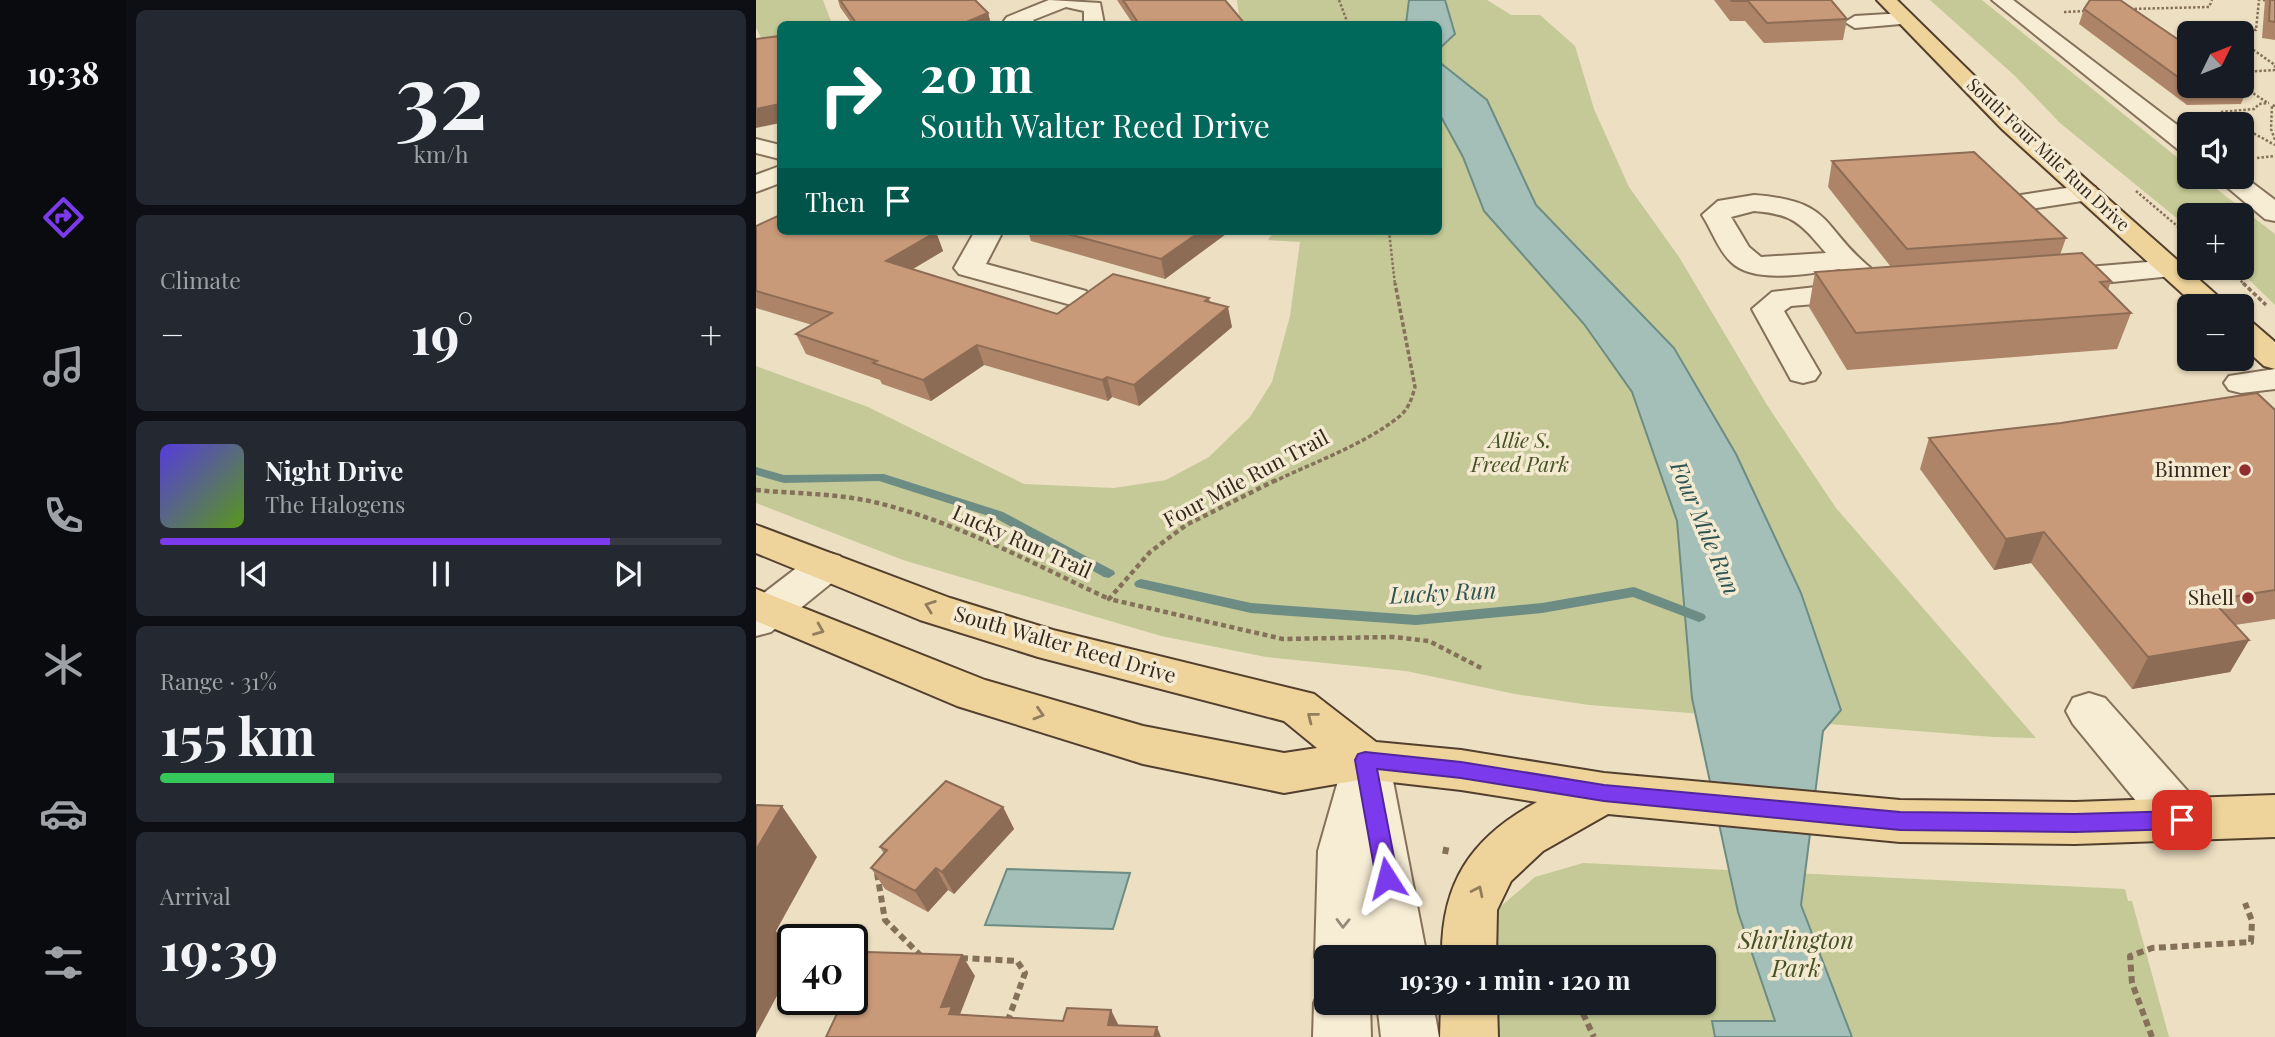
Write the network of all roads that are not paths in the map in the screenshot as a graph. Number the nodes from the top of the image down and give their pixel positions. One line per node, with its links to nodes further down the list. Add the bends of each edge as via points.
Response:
1 (1062, 0): 6 (street); 7 (street, via 1093,7)
2 (1886, 0): 5 (main road, South Four Mile Run Drive)
3 (2001, 0): 8 (street)
4 (2060, 16): 8 (street)
5 (1905, 19): 9 (street); 16 (main road, South Four Mile Run Drive, via 2010,124)
6 (1014, 21)
7 (1094, 21)
8 (2028, 21): 10 (street)
9 (1854, 22)
10 (2177, 137)
11 (756, 146): 12 (street)
12 (777, 151)
13 (777, 175): 14 (street)
14 (756, 184)
15 (2244, 189): 18 (street)
16 (2087, 192): 17 (street); 21 (main road, South Four Mile Run Drive)
17 (2030, 201)
18 (2275, 213)
19 (987, 235): 24 (street, via 969,268)
20 (1847, 260): 27 (street, via 1864,278 1910,289 1804,294 1783,298 1767,309)
21 (2172, 269): 22 (street); 23 (main road, South Four Mile Run Drive)
22 (2028, 281)
23 (2200, 294)
24 (1075, 297)
25 (2254, 341): 26 (main road)
26 (2275, 359)
27 (1803, 373)
28 (2275, 379): 29 (street)
29 (2241, 383)
30 (756, 538): 31 (main road, South Walter Reed Drive)
31 (826, 566): 32 (street); 34 (main road, South Walter Reed Drive, one-way to 31, via 1298,707 1053,646 936,609)
32 (761, 612): 34 (main road, one-way to 34, via 973,694 1143,745 1284,773)
33 (2089, 711): 37 (street)
34 (1365, 760): 35 (main road, via 1461,770); 38 (street, one-way to 38, via 1344,850); 39 (street)
35 (1591, 794): 37 (main road, via 1900,821); 40 (main road, one-way to 35, via 1472,904 1494,862 1511,845)
36 (2275, 816): 37 (main road)
37 (2182, 820)
38 (1343, 945)
39 (1397, 945)
40 (1470, 945)
41 (1342, 1015): 44 (street)
42 (1407, 1015): 45 (street)
43 (1469, 1015): 46 (main road)
44 (1342, 1037)
45 (1410, 1037)
46 (1469, 1037)

